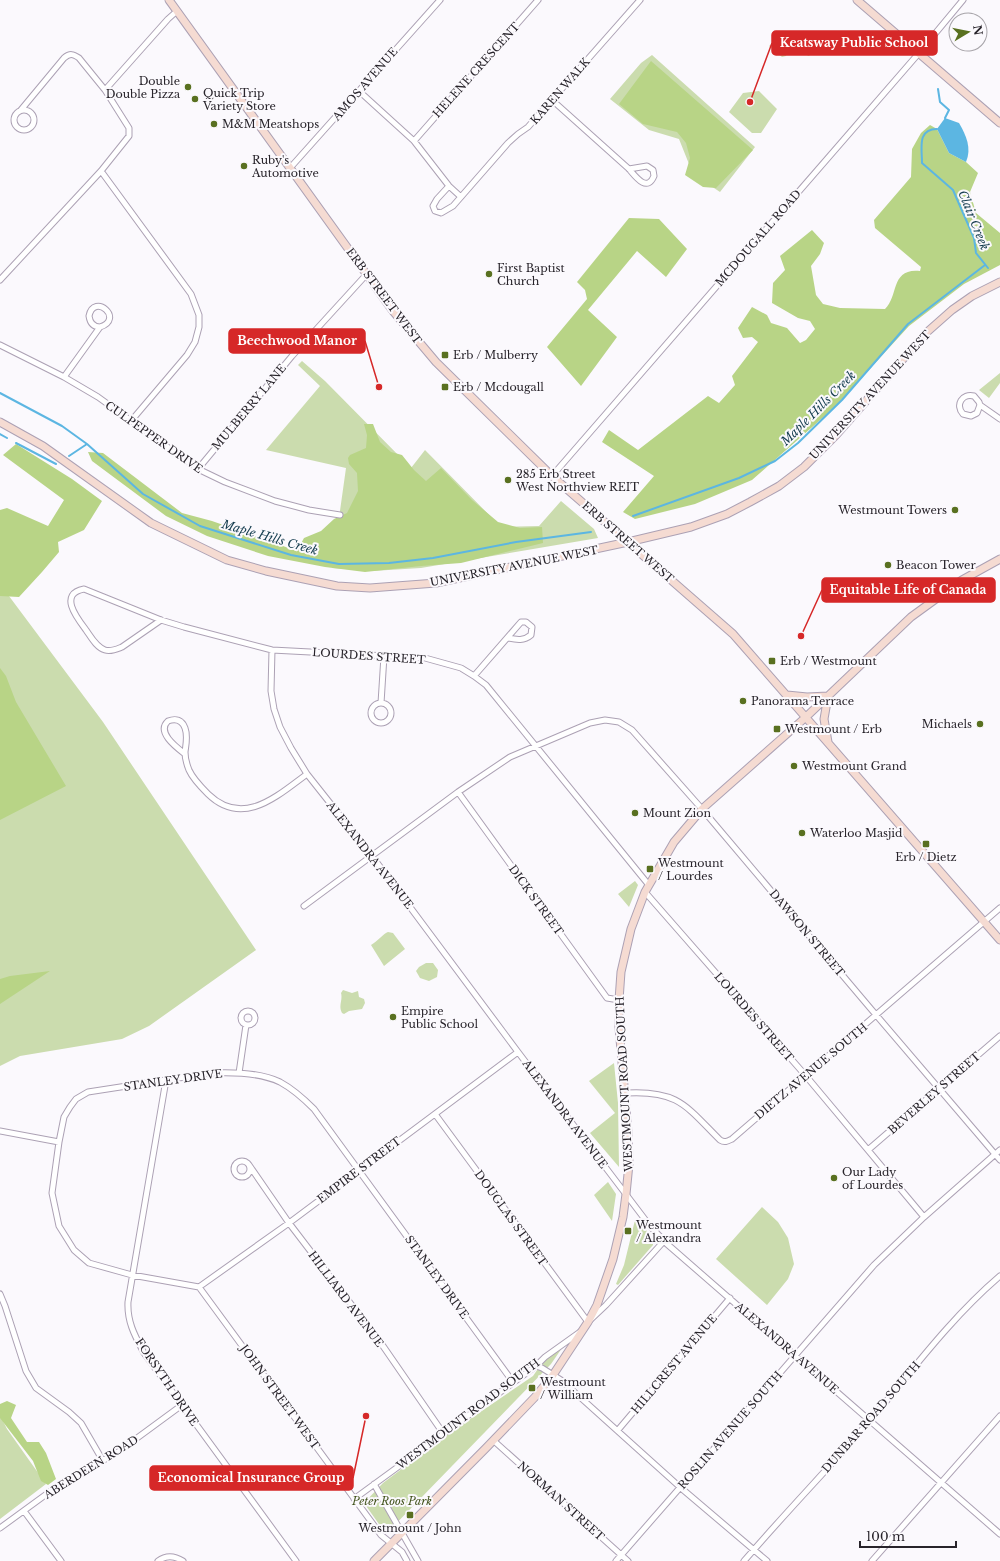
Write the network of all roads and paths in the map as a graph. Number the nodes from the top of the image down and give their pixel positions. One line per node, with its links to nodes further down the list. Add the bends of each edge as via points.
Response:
1 (169, 0): 7 (main road, ERB STREET WEST)
2 (440, 0): 10 (street, AMOS AVENUE)
3 (538, 0): 14 (street, HELENE CRESCENT)
4 (640, 0): 11 (street, KAREN WALK)
5 (857, 0): 8 (main road)
6 (963, 0): 8 (street, MCDOUGALL ROAD)
7 (177, 11): 9 (street); 15 (main road, ERB STREET WEST)
8 (918, 53): 13 (main road); 31 (street, MCDOUGALL ROAD)
9 (105, 90): 12 (street, via 79,58 68,54); 17 (street, via 129,128 129,136)
10 (359, 91): 14 (street); 15 (street, AMOS AVENUE)
11 (552, 100): 16 (street); 19 (street, KAREN WALK, via 528,127 508,143)
12 (20, 111): 12 (street, via 14,117 15,124 19,129 30,129 34,122 33,115 27,110)
13 (1000, 122)
14 (414, 141): 18 (street)
15 (290, 168): 20 (main road, ERB STREET WEST)
16 (629, 169): 16 (street, via 643,183 650,181 654,176 653,170 647,166)
17 (101, 171): 21 (street); 28 (street, via 192,294 199,315 198,336 187,355)
18 (449, 186): 19 (street); 19 (street, KAREN WALK, via 434,203 435,211 448,210)
19 (461, 197)
20 (366, 275): 30 (street, MULBERRY LANE, via 292,356); 31 (main road, ERB STREET WEST, via 397,317 436,362)
21 (0, 280)
22 (1000, 282): 33 (main road, UNIVERSITY AVENUE WEST, via 972,296 926,333 836,435 804,467 778,486 727,514 691,527)
23 (100, 327): 23 (street, via 109,321 109,314 103,307 97,306 92,309 89,316 91,324); 25 (street)
24 (0, 345): 25 (street, CULPEPPER DRIVE)
25 (64, 377): 28 (street, CULPEPPER DRIVE)
26 (980, 405): 26 (street, via 977,398 968,395 961,400 959,408 963,414 970,416 977,413); 27 (street)
27 (1000, 418)
28 (131, 421): 30 (street, CULPEPPER DRIVE)
29 (0, 422): 33 (main road, UNIVERSITY AVENUE WEST, via 43,446 151,523 227,560 300,579 337,586 370,588 436,583)
30 (198, 469): 32 (street, CULPEPPER DRIVE, via 275,501)
31 (552, 476): 33 (main road, ERB STREET WEST)
32 (340, 515)
33 (628, 542): 40 (main road, ERB STREET WEST, via 733,634)
34 (1000, 559): 41 (main road, WESTMOUNT ROAD SOUTH, via 962,580 911,617)
35 (161, 620): 35 (street, LOURDES STREET, via 84,589 72,594 74,612 96,644 106,651 116,650); 37 (street, LOURDES STREET)
36 (508, 638): 36 (street, via 520,640 528,637 532,628 526,622 521,622); 39 (street)
37 (272, 650): 38 (street, LOURDES STREET); 47 (street, ALEXANDRA AVENUE, via 271,691 274,709 280,727)
38 (384, 656): 39 (street, LOURDES STREET, via 425,658 461,668); 42 (street)
39 (474, 676): 45 (street, LOURDES STREET, via 486,685)
40 (787, 695): 41 (main road); 43 (main road, ERB STREET WEST)
41 (828, 696): 43 (main road, WESTMOUNT ROAD SOUTH); 44 (main road, via 824,719)
42 (382, 703)
43 (806, 717): 44 (main road, ERB STREET WEST); 49 (main road, WESTMOUNT ROAD SOUTH)
44 (828, 743): 55 (main road, ERB STREET WEST)
45 (536, 745): 48 (street, via 510,756); 49 (street, DAWSON STREET, via 590,723 605,720 619,722 632,730); 51 (street, LOURDES STREET)
46 (185, 754): 46 (street, via 185,728 179,720 168,721 165,726 168,738); 47 (street, via 189,770 204,790 219,803 236,809 246,809 266,802)
47 (307, 774): 50 (street, ALEXANDRA AVENUE)
48 (458, 792): 50 (street); 57 (street, DICK STREET, via 607,998)
49 (702, 809): 51 (main road, WESTMOUNT ROAD SOUTH, via 674,842); 58 (street, DAWSON STREET)
50 (372, 856): 53 (street); 61 (street, ALEXANDRA AVENUE)
51 (648, 884): 52 (main road, WESTMOUNT ROAD SOUTH)
52 (645, 892): 57 (main road, WESTMOUNT ROAD SOUTH, via 631,929 621,972); 63 (street, LOURDES STREET)
53 (304, 906)
54 (1000, 908): 55 (street, DIETZ AVENUE SOUTH)
55 (984, 921): 56 (main road, ERB STREET WEST); 58 (street, DIETZ AVENUE SOUTH)
56 (1000, 940)
57 (619, 1000): 66 (main road, WESTMOUNT ROAD SOUTH, via 619,1027)
58 (876, 1016): 63 (street, DIETZ AVENUE SOUTH); 65 (street, DAWSON STREET)
59 (246, 1025): 62 (street)
60 (1000, 1036): 65 (street, BEVERLEY STREET)
61 (518, 1052): 67 (street, EMPIRE STREET); 75 (street, ALEXANDRA AVENUE)
62 (239, 1073): 64 (street, STANLEY DRIVE, via 211,1073); 74 (street, STANLEY DRIVE, via 279,1082 300,1095)
63 (806, 1076): 66 (street, DIETZ AVENUE SOUTH, via 732,1139 723,1142 693,1112 668,1096); 70 (street, LOURDES STREET)
64 (166, 1080): 69 (street, STANLEY DRIVE, via 88,1092 70,1106 64,1117); 79 (street, FORSYTH DRIVE)
65 (939, 1088): 70 (street, BEVERLEY STREET); 71 (street, DAWSON STREET)
66 (626, 1094): 75 (main road, WESTMOUNT ROAD SOUTH, via 629,1164)
67 (435, 1114): 74 (street, EMPIRE STREET); 84 (street, DOUGLAS STREET)
68 (0, 1130): 69 (street)
69 (58, 1142): 79 (street, STANLEY DRIVE, via 52,1193 59,1226 74,1250 89,1263)
70 (868, 1150): 76 (street, LOURDES STREET)
71 (998, 1152): 72 (street, DAWSON STREET); 76 (street, ROSLIN AVENUE SOUTH)
72 (1000, 1160)
73 (249, 1165): 77 (street, HILLIARD AVENUE)
74 (359, 1170): 77 (street, EMPIRE STREET); 89 (street, STANLEY DRIVE)
75 (626, 1194): 78 (street, ALEXANDRA AVENUE); 84 (main road, WESTMOUNT ROAD SOUTH, via 614,1259)
76 (924, 1217): 86 (street, ROSLIN AVENUE SOUTH, via 874,1265)
77 (289, 1223): 81 (street, EMPIRE STREET); 94 (street, HILLIARD AVENUE, via 382,1346)
78 (664, 1241): 83 (street, ALEXANDRA AVENUE); 84 (street, WESTMOUNT ROAD SOUTH)
79 (132, 1275): 81 (street, STANLEY DRIVE); 90 (street, FORSYTH DRIVE, via 128,1313 132,1330 144,1353)
80 (1000, 1276): 92 (street, DUNBAR ROAD SOUTH, via 944,1330)
81 (199, 1287): 100 (street, JOHN STREET WEST)
82 (0, 1294): 96 (street, via 30,1380 36,1388 81,1423)
83 (730, 1298): 86 (street, ALEXANDRA AVENUE); 93 (street, HILLCREST AVENUE)
84 (588, 1322): 85 (main road, WESTMOUNT ROAD SOUTH)
85 (582, 1330): 87 (street, WESTMOUNT ROAD SOUTH); 88 (main road, WESTMOUNT ROAD SOUTH)
86 (795, 1355): 92 (street, ALEXANDRA AVENUE); 99 (street, ROSLIN AVENUE SOUTH)
87 (536, 1366): 88 (street); 89 (street, WESTMOUNT ROAD SOUTH)
88 (553, 1375): 93 (street); 95 (main road, WESTMOUNT ROAD SOUTH)
89 (513, 1382): 94 (street, WESTMOUNT ROAD SOUTH)
90 (182, 1405): 96 (street, ABERDEEN ROAD); 111 (street, FORSYTH DRIVE)
91 (1000, 1416): 97 (street)
92 (869, 1421): 97 (street, ALEXANDRA AVENUE); 106 (street, DUNBAR ROAD SOUTH)
93 (618, 1430): 99 (street)
94 (443, 1434): 98 (street, WESTMOUNT ROAD SOUTH)
95 (494, 1441): 103 (main road, WESTMOUNT ROAD SOUTH); 107 (street, NORMAN STREET)
96 (103, 1461): 101 (street, ABERDEEN ROAD, via 59,1485)
97 (941, 1483): 104 (street, ALEXANDRA AVENUE); 119 (street)
98 (374, 1484): 100 (street, WESTMOUNT ROAD SOUTH); 103 (street)
99 (681, 1488): 106 (street); 107 (street, ROSLIN AVENUE SOUTH)
100 (354, 1499): 105 (street, JOHN STREET WEST, via 381,1535)
101 (24, 1512): 102 (street, ABERDEEN ROAD); 108 (street)
102 (0, 1528)
103 (402, 1534): 105 (main road, WESTMOUNT ROAD SOUTH); 114 (street)
104 (1000, 1534)
105 (392, 1545): 112 (main road, WESTMOUNT ROAD SOUTH); 113 (street, JOHN STREET WEST, via 402,1552)
106 (754, 1550): 117 (street, DUNBAR ROAD SOUTH); 118 (street)
107 (622, 1555): 115 (street, ROSLIN AVENUE SOUTH); 116 (street, NORMAN STREET)
108 (61, 1561)
109 (158, 1561): 110 (street, via 168,1556)
110 (183, 1561)
111 (296, 1561)
112 (374, 1561)
113 (407, 1561)
114 (418, 1561)
115 (616, 1561)
116 (628, 1561)
117 (744, 1561)
118 (767, 1561)
119 (872, 1561)

